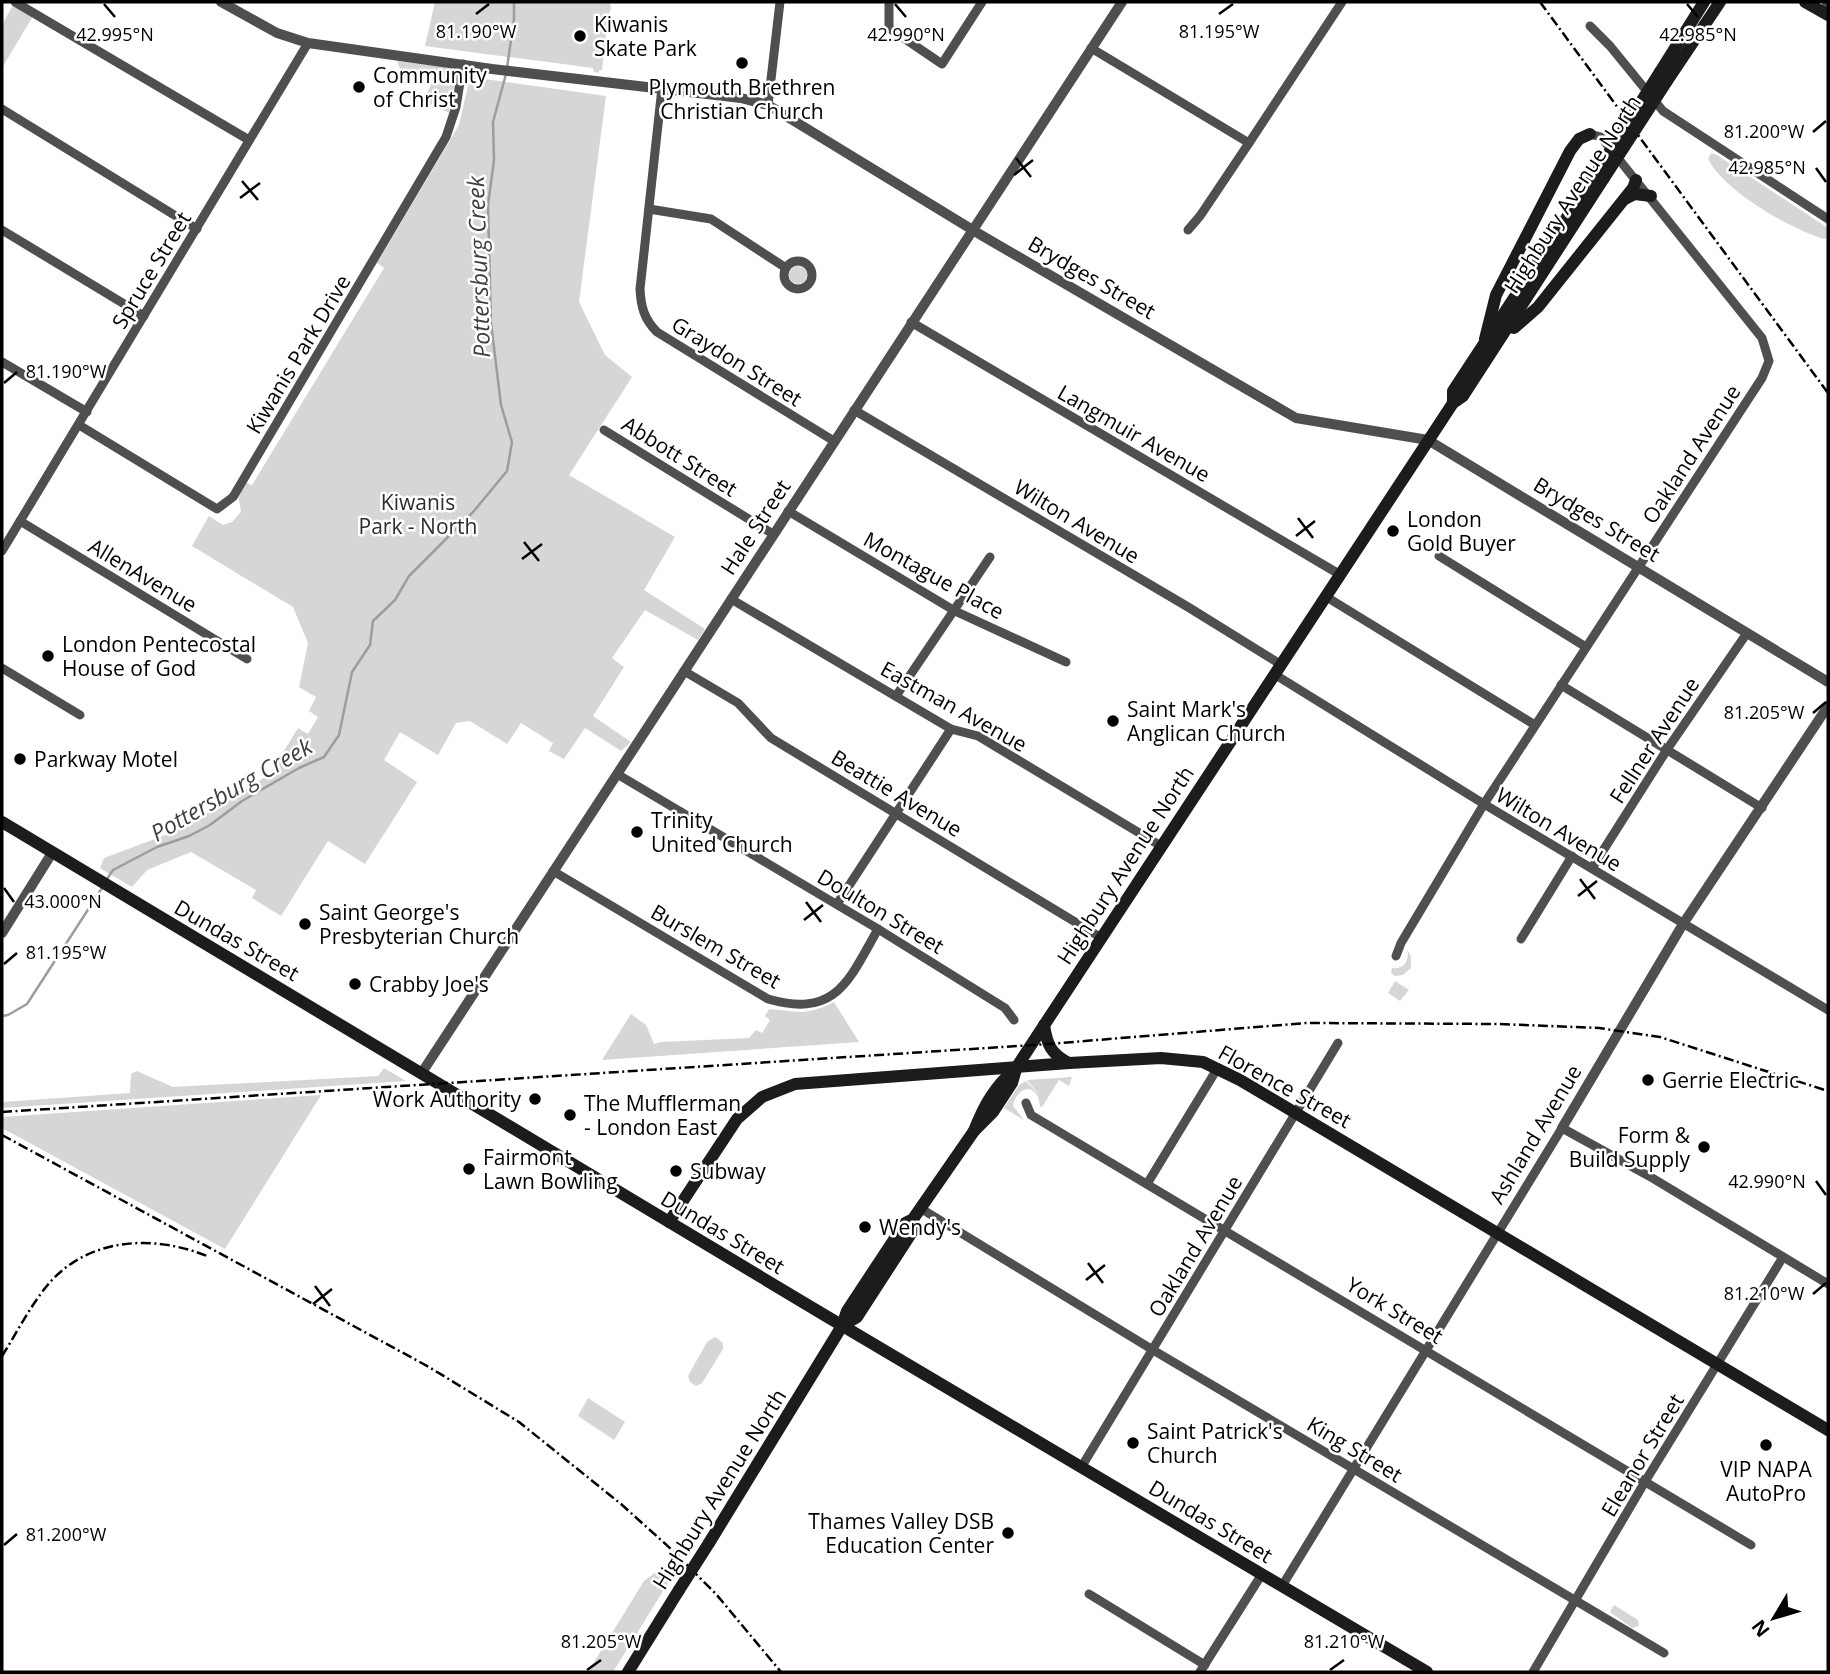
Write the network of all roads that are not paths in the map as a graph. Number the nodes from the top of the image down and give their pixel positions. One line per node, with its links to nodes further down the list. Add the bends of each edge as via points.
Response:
1 (15, 2): 21 (street)
2 (221, 2): 13 (street, Brydges Street, via 265,27)
3 (780, 2): 18 (street)
4 (889, 2): 5 (street, via 892,32 942,64)
5 (982, 2)
6 (1122, 2): 14 (street, Hale Street)
7 (1342, 2): 22 (street)
8 (1704, 2): 16 (main road, Highbury Avenue North)
9 (1720, 2): 16 (main road, Highbury Avenue North)
10 (1805, 2): 11 (main road)
11 (1826, 10)
12 (1590, 26): 28 (street, via 1662,111)
13 (308, 43): 15 (street, Brydges Street); 21 (street, Spruce Street)
14 (1091, 48): 22 (street); 30 (street, Hale Street)
15 (463, 64): 17 (street, Brydges Street); 42 (street, Kiwanis Park Drive, via 446,137 233,498 217,509)
16 (1664, 77): 23 (main road, Highbury Avenue North, bridge)
17 (662, 88): 18 (street, Brydges Street); 27 (street, Graydon Street)
18 (768, 104): 30 (street, Brydges Street)
19 (2, 109): 29 (street)
20 (1590, 134): 24 (street, Oakland Avenue, via 1601,136); 37 (main road, via 1570,151 1496,295)
21 (249, 140): 29 (street, Spruce Street)
22 (1249, 143): 32 (street)
23 (1601, 174): 36 (main road, Highbury Avenue North); 37 (main road, Highbury Avenue North)
24 (1636, 180): 25 (street, Oakland Avenue); 26 (main road)
25 (1651, 196): 26 (main road, via 1635,194); 52 (street, Oakland Avenue, via 1762,338 1769,361)
26 (1624, 199): 36 (main road, via 1538,307)
27 (649, 209): 33 (street, via 711,219); 45 (street, Graydon Street, via 640,289 647,322)
28 (1828, 219)
29 (197, 229): 34 (street, Spruce Street)
30 (972, 229): 35 (street, Hale Street); 44 (street, Brydges Street, via 1296,418)
31 (2, 230): 34 (street)
32 (1188, 230)
33 (786, 268)
34 (144, 316): 41 (street, Spruce Street)
35 (911, 322): 40 (street, Hale Street); 53 (street, Langmuir Avenue)
36 (1503, 337): 39 (main road, Highbury Avenue North, via 1463,396)
37 (1483, 347): 39 (main road, Highbury Avenue North, via 1454,391)
38 (2, 362): 41 (street)
39 (1453, 403): 44 (main road, Highbury Avenue North)
40 (854, 410): 45 (street, Hale Street); 62 (street, Wilton Avenue)
41 (87, 412): 42 (street, Spruce Street)
42 (79, 425): 47 (street, Spruce Street)
43 (604, 430): 48 (street, Abbott Street)
44 (1428, 440): 52 (street, Brydges Street); 53 (main road, Highbury Avenue North)
45 (834, 441): 46 (street, Hale Street)
46 (788, 511): 48 (street, Hale Street); 56 (street, Montague Place)
47 (20, 521): 49 (street, Spruce Street); 59 (street, AllenAvenue)
48 (773, 534): 55 (street, Hale Street)
49 (2, 551)
50 (1439, 556): 58 (street)
51 (990, 557): 56 (street)
52 (1638, 567): 57 (street, Brydges Street); 58 (street, Oakland Avenue)
53 (1339, 574): 54 (main road, Highbury Avenue North)
54 (1325, 596): 62 (main road, Highbury Avenue North); 69 (street)
55 (731, 599): 63 (street, Hale Street); 66 (street, Eastman Avenue)
56 (955, 611): 60 (street, Montague Place); 66 (street)
57 (1747, 633): 64 (street, Brydges Street); 71 (street, Fellner Avenue)
58 (1586, 647): 65 (street, Oakland Avenue)
59 (247, 659)
60 (1066, 663)
61 (2, 668): 68 (street)
62 (1277, 669): 73 (street, Wilton Avenue); 77 (main road, Highbury Avenue North)
63 (684, 671): 72 (street, Hale Street); 75 (street, Beattie Avenue, via 738,704 771,738)
64 (1828, 681)
65 (1561, 685): 69 (street, Oakland Avenue); 71 (street)
66 (896, 695): 70 (street, Eastman Avenue)
67 (1828, 706): 74 (street, Ashland Avenue)
68 (80, 715)
69 (1535, 725): 73 (street, Oakland Avenue)
70 (951, 729): 75 (street); 77 (street, Eastman Avenue, via 978,736)
71 (1668, 748): 74 (street); 80 (street, Fellner Avenue)
72 (617, 774): 81 (street, Hale Street); 82 (street, Doulton Street)
73 (1484, 804): 79 (street, Wilton Avenue); 88 (street, Oakland Avenue)
74 (1762, 808): 83 (street, Ashland Avenue)
75 (897, 813): 82 (street); 86 (street, Beattie Avenue)
76 (2, 822): 78 (main road, Dundas Street)
77 (1161, 846): 86 (main road, Highbury Avenue North)
78 (52, 853): 85 (street); 96 (main road, Dundas Street)
79 (1572, 856): 80 (street, Wilton Avenue); 87 (street)
80 (1591, 868): 83 (street, Wilton Avenue)
81 (553, 871): 84 (street, Burslem Street, via 768,999 789,1005 814,1005 833,996); 96 (street, Hale Street)
82 (837, 904): 84 (street, Doulton Street)
83 (1683, 924): 89 (street, Wilton Avenue); 99 (street, Ashland Avenue)
84 (878, 929): 90 (street, Doulton Street, via 1005,1009)
85 (2, 933)
86 (1100, 937): 91 (main road, Highbury Avenue North)
87 (1521, 939)
88 (1396, 956)
89 (1828, 1010)
90 (1014, 1020)
91 (1044, 1026): 93 (main road, via 1050,1050); 94 (main road, Highbury Avenue North)
92 (1338, 1043): 98 (street, Oakland Avenue)
93 (1069, 1063): 94 (main road, Florence Street); 95 (main road, Florence Street, via 1161,1058 1203,1062)
94 (1016, 1068): 101 (main road, Highbury Avenue North, via 999,1083 974,1131); 102 (main road, Florence Street, via 796,1084 762,1097 737,1119)
95 (1217, 1069): 98 (main road, Florence Street); 100 (street)
96 (421, 1074): 102 (main road, Dundas Street)
97 (1026, 1103): 100 (street, York Street, via 1031,1115)
98 (1295, 1113): 103 (street, Oakland Avenue); 104 (main road, Florence Street)
99 (1562, 1128): 104 (street, Ashland Avenue); 105 (street)
100 (1147, 1184): 103 (street, York Street)
101 (917, 1214): 107 (main road, Highbury Avenue North, via 905,1223 847,1311); 109 (street, King Street)
102 (669, 1222): 107 (main road, Dundas Street)
103 (1225, 1230): 108 (street, York Street); 109 (street, Oakland Avenue)
104 (1497, 1231): 108 (street, Ashland Avenue); 110 (main road, Florence Street)
105 (1783, 1257): 106 (street); 110 (street, Eleanor Street)
106 (1828, 1284)
107 (842, 1326): 112 (main road, Dundas Street); 122 (main road, Highbury Avenue North, bridge)
108 (1426, 1349): 113 (street, Ashland Avenue); 114 (street, York Street)
109 (1153, 1350): 112 (street, Oakland Avenue); 113 (street, King Street)
110 (1718, 1364): 111 (main road, Florence Street); 114 (street, Eleanor Street)
111 (1828, 1430)
112 (1082, 1466): 116 (main road, Dundas Street)
113 (1352, 1468): 117 (street, Ashland Avenue); 119 (street, King Street)
114 (1646, 1480): 115 (street, York Street); 119 (street, Eleanor Street)
115 (1751, 1545)
116 (1262, 1574): 117 (main road, Dundas Street); 121 (street)
117 (1282, 1586): 123 (main road, Dundas Street)
118 (1089, 1594): 121 (street)
119 (1575, 1600): 120 (street, King Street); 124 (street, Eleanor Street)
120 (1664, 1653)
121 (1203, 1669)
122 (628, 1672)
123 (1427, 1672)
124 (1533, 1672)

